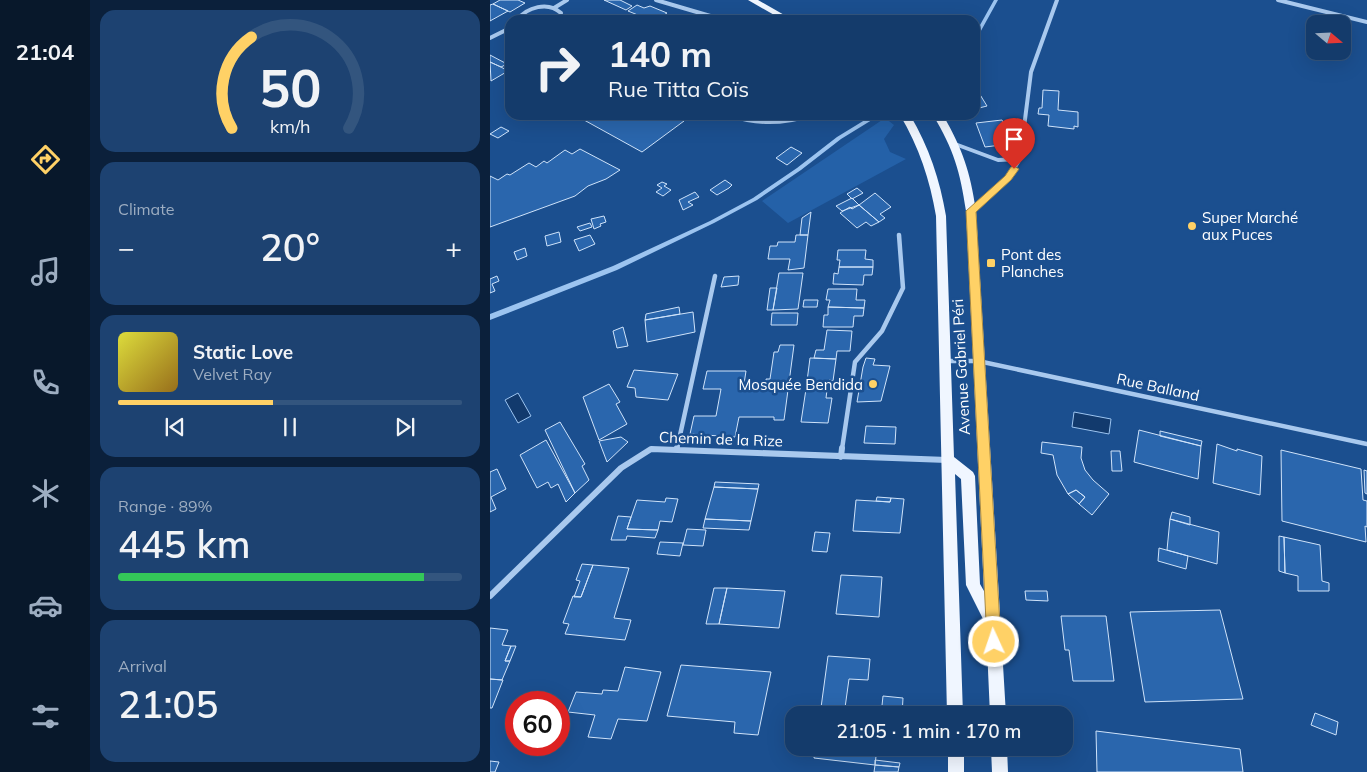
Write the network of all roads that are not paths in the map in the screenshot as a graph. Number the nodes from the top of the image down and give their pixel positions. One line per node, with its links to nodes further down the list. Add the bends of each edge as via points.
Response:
1 (567, 0): 6 (street)
2 (656, 0): 9 (street)
3 (752, 0): 10 (main road)
4 (1057, 0): 19 (street, via 1031,72)
5 (1278, 0): 11 (street)
6 (554, 8): 7 (street, via 534,8); 8 (street)
7 (520, 15)
8 (561, 15)
9 (707, 15)
10 (780, 15)
11 (1367, 22)
12 (505, 30): 13 (street)
13 (490, 38)
14 (741, 120): 15 (street)
15 (786, 120)
16 (908, 120): 23 (main road, Avenue Gabriel Péri, via 919,136 936,186 940,216)
17 (941, 120): 18 (main road, Avenue Gabriel Péri)
18 (955, 144): 19 (street, via 998,160); 20 (main road, Avenue Gabriel Péri, via 966,178)
19 (1020, 159): 20 (street, via 1008,178)
20 (971, 211): 24 (main road, Avenue Gabriel Péri)
21 (899, 235): 27 (street, via 903,288 882,331 855,362)
22 (715, 276): 26 (street)
23 (944, 361): 24 (street, Rue Balland); 28 (main road, Avenue Gabriel Péri)
24 (978, 361): 25 (street, Rue Balland); 30 (main road, Avenue Gabriel Péri)
25 (1367, 444)
26 (677, 450): 27 (street, Chemin de la Rize); 29 (street, Chemin de la Rize, via 651,449 621,468)
27 (841, 456): 28 (street, Chemin de la Rize)
28 (948, 460): 30 (main road, Avenue Gabriel Péri, via 968,476 973,585); 31 (main road, Avenue Gabriel Péri)
29 (490, 596)
30 (993, 624): 32 (main road, Avenue Gabriel Péri)
31 (955, 706)
32 (998, 706)
33 (956, 756): 35 (main road)
34 (999, 756): 36 (main road)
35 (956, 772)
36 (1000, 772)

